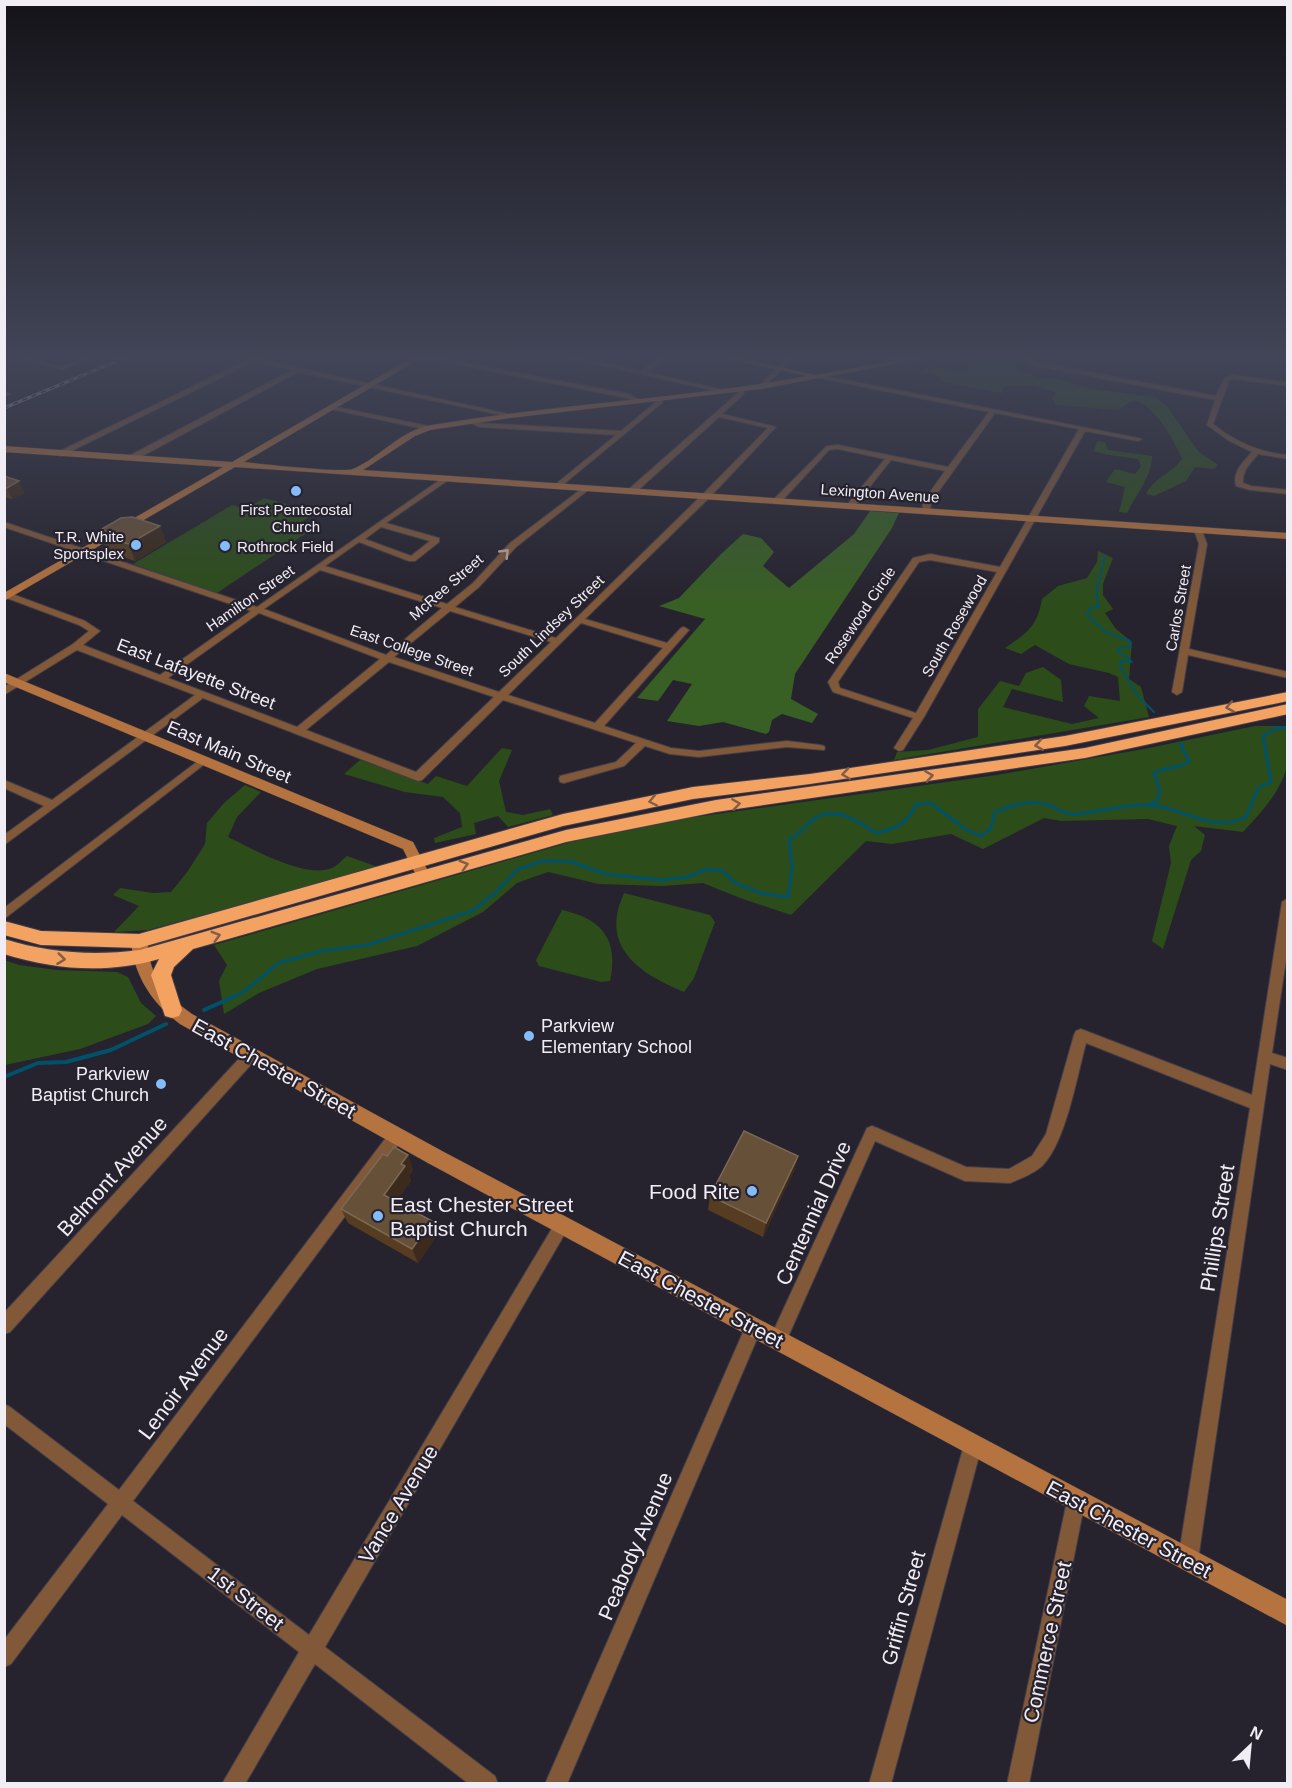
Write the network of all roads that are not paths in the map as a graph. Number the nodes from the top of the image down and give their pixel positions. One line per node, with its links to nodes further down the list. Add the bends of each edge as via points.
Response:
1 (92, 437): 15 (street)
2 (171, 437): 17 (street)
3 (280, 437): 19 (street)
4 (407, 437): 21 (street)
5 (617, 437): 23 (street)
6 (692, 437): 25 (street)
7 (763, 437): 27 (street, South Lindsey Street)
8 (974, 437): 20 (street)
9 (1078, 437): 31 (street, South Rosewood)
10 (1130, 437): 12 (street)
11 (1229, 437): 14 (street)
12 (1138, 439)
13 (4, 450): 15 (street, Lexington Avenue)
14 (1256, 453): 16 (street); 26 (street, via 1241,470 1239,484)
15 (58, 454): 17 (street, Lexington Avenue)
16 (1287, 457)
17 (132, 458): 19 (street, Lexington Avenue)
18 (889, 458): 20 (street); 28 (street, via 827,448); 29 (street)
19 (231, 465): 21 (street, Lexington Avenue); 37 (street)
20 (950, 470): 30 (street, via 927,502)
21 (354, 472): 22 (street, Lexington Avenue)
22 (444, 479): 23 (street, Lexington Avenue); 33 (street, Hamilton Street)
23 (559, 486): 24 (street, Lexington Avenue)
24 (584, 489): 25 (street, Lexington Avenue); 41 (street, McRee Street, one-way to 24, via 476,585 513,545)
25 (632, 491): 27 (street, Lexington Avenue)
26 (1287, 492)
27 (705, 497): 28 (street, Lexington Avenue); 43 (street, South Lindsey Street)
28 (777, 501): 29 (street, Lexington Avenue)
29 (850, 506): 30 (street, Lexington Avenue)
30 (926, 512): 31 (street, Lexington Avenue)
31 (1033, 518): 34 (street, Lexington Avenue); 39 (street, South Rosewood)
32 (4, 524): 37 (street, East College Street)
33 (380, 524): 36 (street, Hamilton Street); 36 (street, via 436,540 412,559)
34 (1198, 530): 35 (street, Lexington Avenue); 48 (street, Carlos Street, via 1203,544)
35 (1287, 536)
36 (358, 539): 38 (street, Hamilton Street)
37 (83, 552): 40 (street); 42 (street, East College Street)
38 (319, 567): 41 (street); 42 (street, Hamilton Street)
39 (1003, 570): 60 (street, South Rosewood); 60 (street, Rosewood Circle, via 930,557 916,560 833,682 836,690)
40 (6, 596): 46 (street, East Lafayette Street, via 95,631)
41 (447, 607): 45 (street); 49 (street, McRee Street)
42 (258, 610): 49 (street, East College Street); 52 (street, Hamilton Street)
43 (579, 620): 45 (street, South Lindsey Street); 47 (street)
44 (684, 630): 47 (street)
45 (557, 641): 57 (street, South Lindsey Street)
46 (76, 646): 52 (street, East Lafayette Street); 53 (street)
47 (668, 646): 61 (street)
48 (1185, 651): 50 (street); 55 (street, Carlos Street)
49 (386, 658): 57 (street, East College Street); 62 (street, McRee Street)
50 (1287, 675)
51 (4, 676): 53 (street, East Main Street)
52 (161, 678): 56 (street, East Lafayette Street)
53 (18, 683): 54 (street); 63 (street, East Main Street)
54 (4, 692)
55 (1177, 692)
56 (202, 694): 62 (street, East Lafayette Street); 63 (street)
57 (501, 696): 61 (street, East College Street); 68 (street, South Lindsey Street)
58 (1287, 696): 73 (highway, one-way to 73, via 1065,741 693,793 563,820)
59 (1287, 710): 73 (highway, one-way to 59, via 716,806 1085,753)
60 (919, 717): 66 (street, South Rosewood)
61 (598, 726): 64 (street, East College Street)
62 (299, 731): 68 (street, East Lafayette Street)
63 (146, 736): 67 (street, East Main Street); 71 (street)
64 (644, 742): 65 (street, East College Street, via 670,751 699,754 787,744); 69 (street, via 620,764)
65 (820, 748)
66 (899, 748)
67 (202, 761): 73 (street, East Main Street, via 408,846); 75 (street)
68 (418, 777)
69 (564, 779)
70 (4, 783): 71 (street)
71 (53, 805): 72 (street)
72 (4, 840)
73 (420, 870): 77 (highway, one-way to 73); 79 (highway)
74 (1287, 902): 82 (street, Phillips Street)
75 (4, 915)
76 (4, 928): 79 (highway, via 40,938)
77 (189, 944): 79 (highway); 80 (highway, via 167,962 161,975)
78 (4, 946): 79 (highway, one-way to 79, via 74,960 118,961)
79 (139, 949): 80 (street, East Chester Street, via 149,979)
80 (172, 1010): 81 (street, East Chester Street)
81 (252, 1054): 85 (street, East Chester Street); 87 (street, Belmont Avenue)
82 (1265, 1056): 83 (street); 84 (street, Phillips Street)
83 (1287, 1064)
84 (1257, 1104): 89 (street, Centennial Drive, via 1081,1035 1053,1136 1037,1161 1010,1176 965,1174 872,1133); 94 (street, Phillips Street)
85 (396, 1136): 86 (street, East Chester Street); 93 (street, Lenoir Avenue)
86 (562, 1225): 88 (street, East Chester Street); 96 (street, Vance Avenue)
87 (4, 1326)
88 (754, 1327): 89 (street, East Chester Street); 100 (street, Peabody Avenue)
89 (778, 1340): 91 (street, East Chester Street)
90 (4, 1413): 93 (street, 1st Street)
91 (973, 1445): 92 (street, East Chester Street); 101 (street, Griffin Street)
92 (1076, 1501): 94 (street, East Chester Street); 102 (street, Commerce Street)
93 (122, 1503): 96 (street, 1st Street); 97 (street, Lenoir Avenue)
94 (1188, 1560): 95 (street, East Chester Street)
95 (1287, 1614)
96 (312, 1649): 98 (street, Vance Avenue); 99 (street, 1st Street)
97 (4, 1657)
98 (233, 1784)
99 (488, 1784)
100 (556, 1784)
101 (880, 1784)
102 (1018, 1784)

